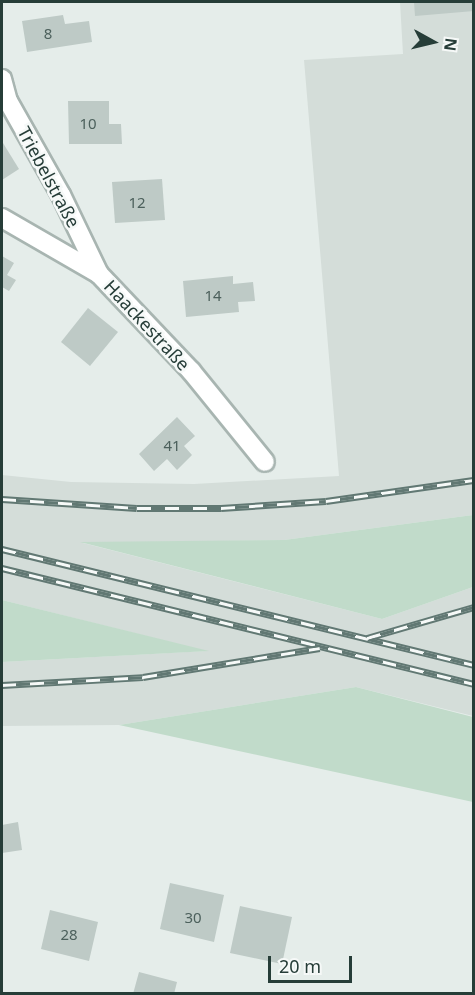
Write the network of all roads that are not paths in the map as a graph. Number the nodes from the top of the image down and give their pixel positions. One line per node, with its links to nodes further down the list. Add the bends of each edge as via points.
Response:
1 (2, 79): 3 (street, Triebelstraße, via 8,101 61,195)
2 (2, 218): 3 (street, Haackestraße)
3 (99, 274): 4 (street, Haackestraße, via 191,371)
4 (265, 462)

